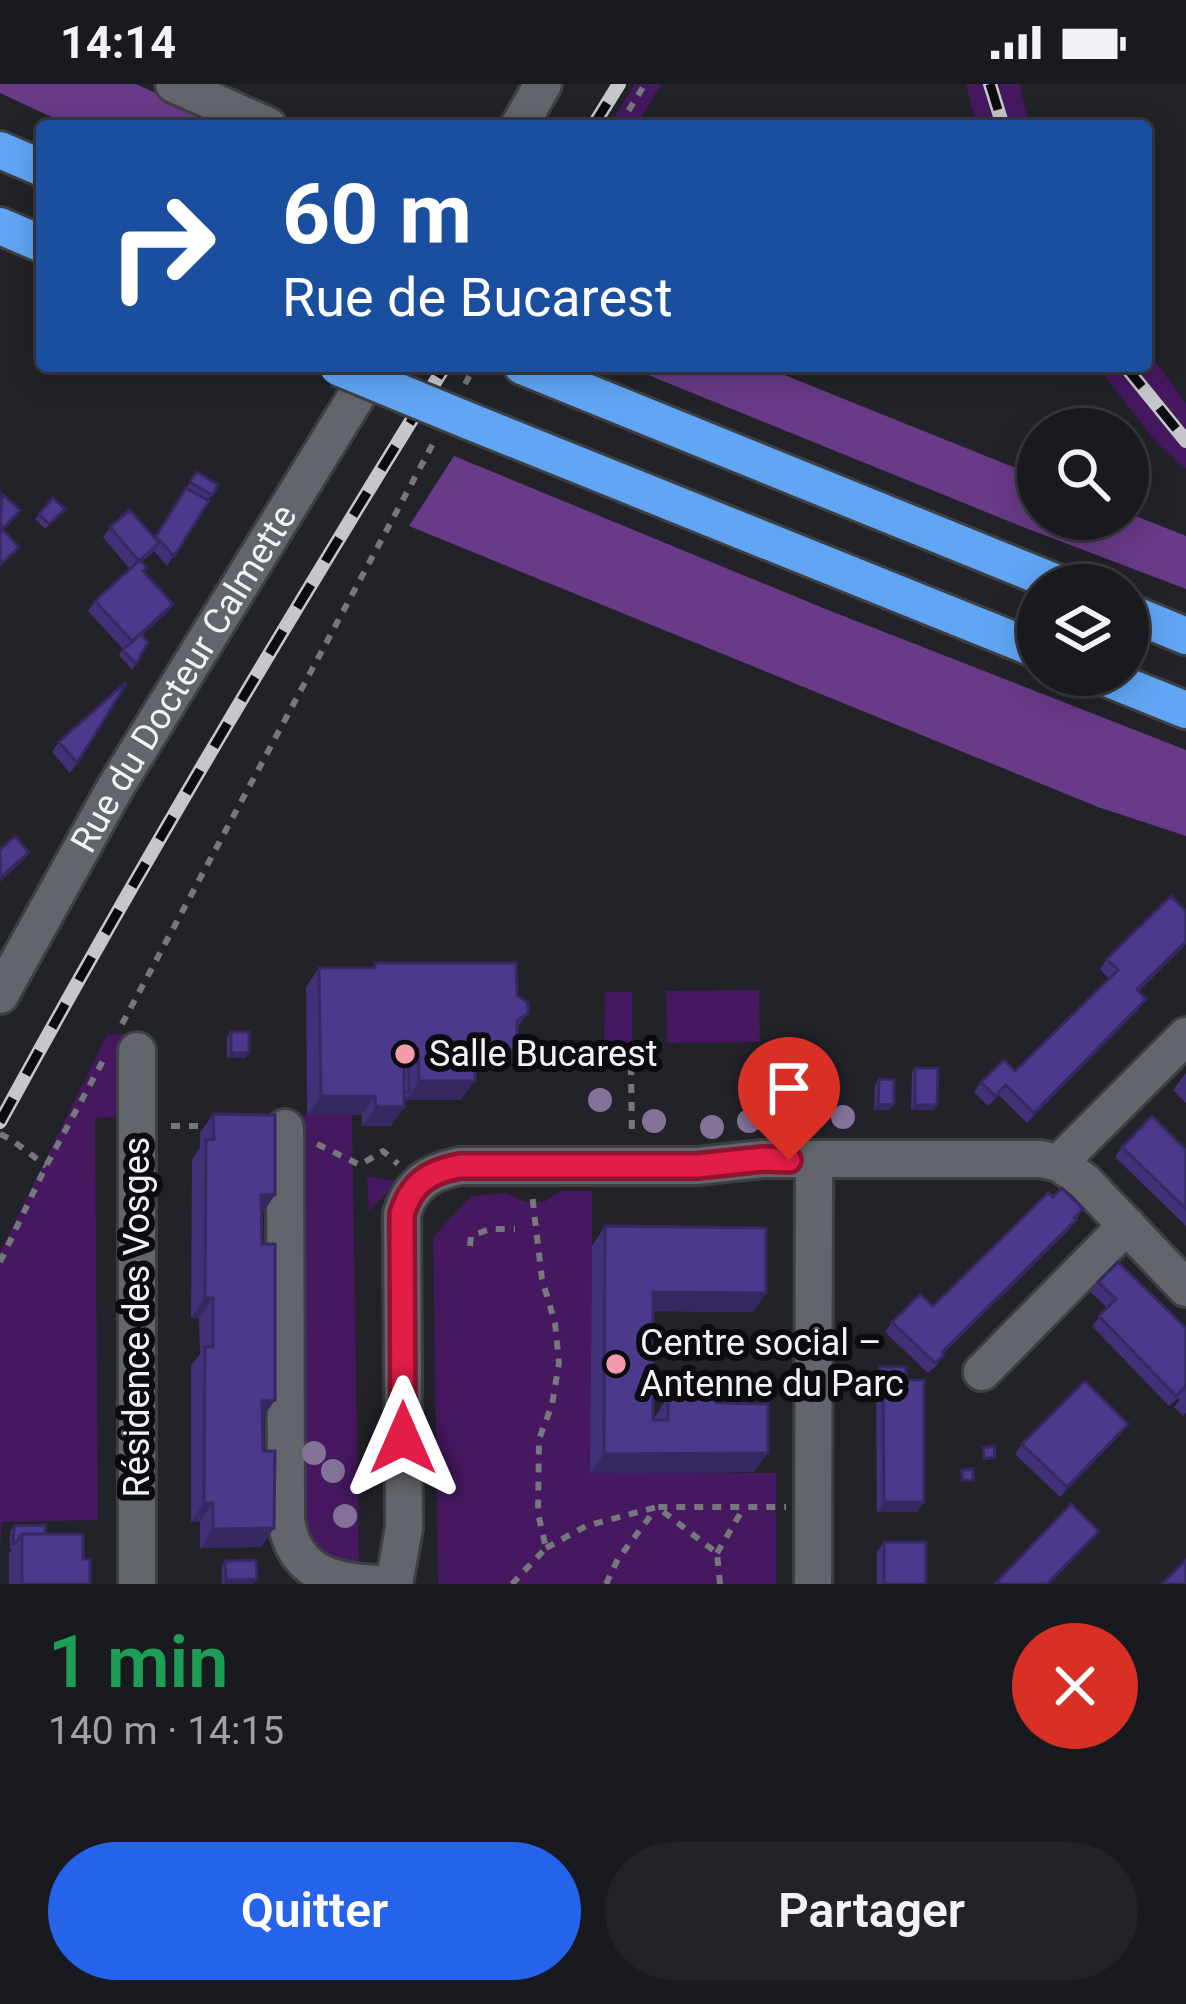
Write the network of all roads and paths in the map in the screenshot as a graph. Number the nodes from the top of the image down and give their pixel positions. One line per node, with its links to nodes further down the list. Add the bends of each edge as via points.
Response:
1 (175, 84): 4 (street)
2 (543, 84): 5 (street)
3 (645, 84): 6 (path)
4 (255, 120)
5 (522, 120)
6 (623, 120)
7 (0, 150): 8 (highway)
8 (36, 165)
9 (0, 226): 10 (highway)
10 (36, 241)
11 (350, 372): 15 (highway, bridge)
12 (371, 372): 22 (street, Rue du Docteur Calmette, via 115,788)
13 (473, 372): 15 (path)
14 (537, 372): 16 (highway)
15 (459, 410): 19 (highway); 30 (path)
16 (1017, 567)
17 (1149, 621): 18 (highway)
18 (1186, 636)
19 (1017, 641)
20 (1149, 695): 21 (highway)
21 (1186, 710)
22 (0, 995)
23 (1186, 1036): 29 (street)
24 (136, 1051): 44 (street, Résidence des Vosges)
25 (632, 1066): 32 (path)
26 (285, 1128): 45 (street, via 289,1536 314,1572)
27 (0, 1134): 30 (path)
28 (814, 1160): 29 (street); 32 (street); 39 (street)
29 (1059, 1163): 33 (street)
30 (46, 1166): 36 (path)
31 (523, 1166): 32 (street); 42 (path, via 559,1363 539,1439); 46 (street, via 436,1171 410,1193 402,1214 404,1528)
32 (632, 1166)
33 (1126, 1225): 37 (street); 38 (street)
34 (515, 1229): 35 (path, via 481,1231)
35 (470, 1246)
36 (0, 1262)
37 (1186, 1288)
38 (982, 1372)
39 (813, 1506): 40 (path); 50 (street)
40 (744, 1507): 41 (path); 43 (path)
41 (657, 1508): 42 (path, via 586,1526); 43 (path); 48 (path)
42 (546, 1548): 47 (path)
43 (717, 1552): 49 (path)
44 (137, 1584)
45 (378, 1584)
46 (394, 1584)
47 (512, 1584)
48 (606, 1584)
49 (720, 1584)
50 (813, 1584)

